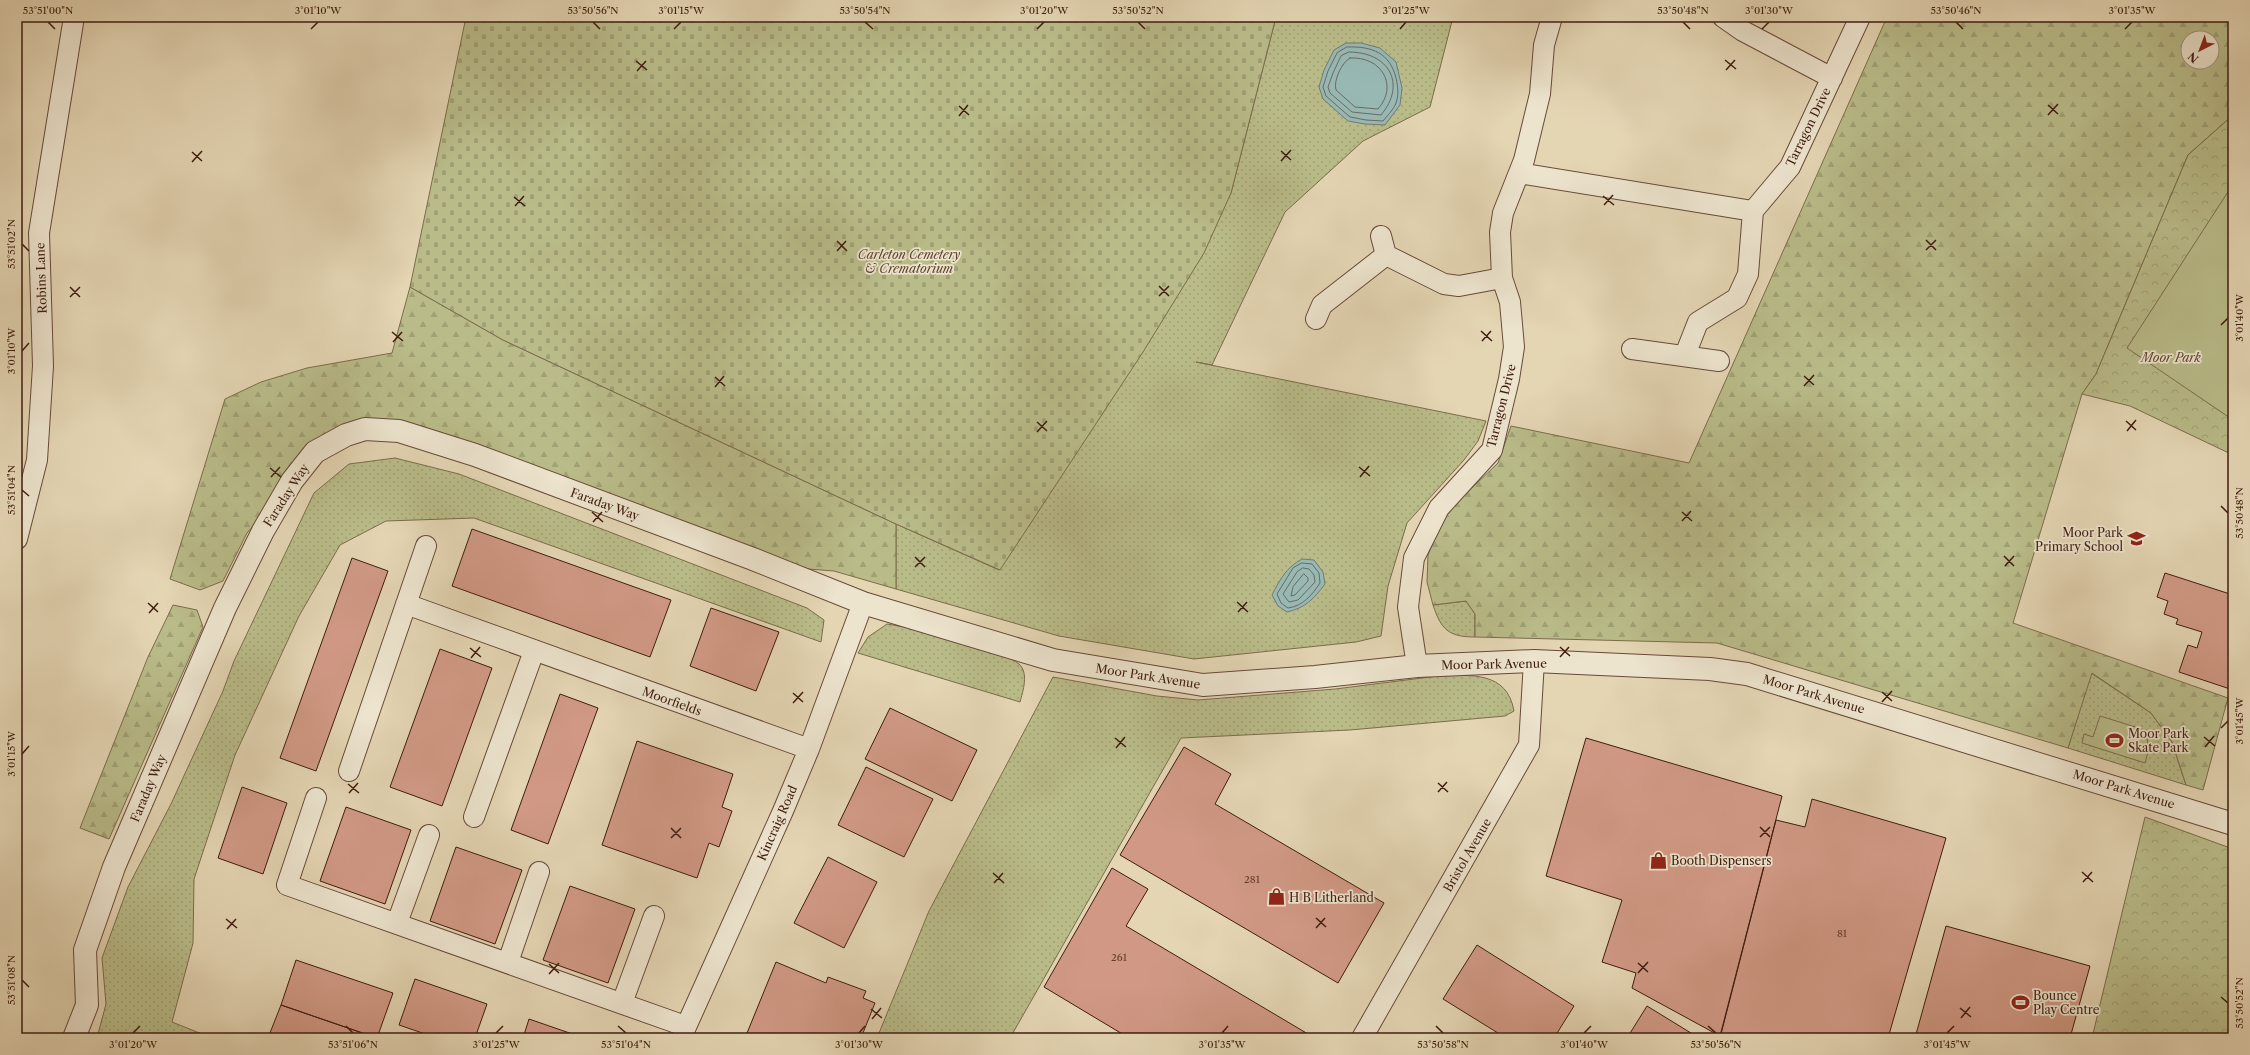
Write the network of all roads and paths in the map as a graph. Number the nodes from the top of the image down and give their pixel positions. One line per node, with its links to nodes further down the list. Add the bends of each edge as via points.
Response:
1 (74, 17): 13 (street, Robins Lane, via 39,233 43,366 37,452)
2 (1552, 17): 6 (street, Tarragon Drive, via 1544,45 1540,94)
3 (1723, 17): 5 (street, via 1743,31)
4 (1860, 17): 5 (street, Tarragon Drive)
5 (1832, 78): 7 (street, Tarragon Drive, via 1790,167)
6 (1519, 173): 7 (street); 8 (street, Tarragon Drive, via 1503,213 1500,232)
7 (1753, 211): 11 (street, via 1748,274 1737,298 1698,322)
8 (1502, 278): 9 (street, via 1459,286 1444,284 1383,245 1322,305); 19 (street, Tarragon Drive, via 1511,310 1514,347 1509,380 1492,450 1439,508 1414,558 1408,607)
9 (1316, 319)
10 (1632, 349): 11 (street)
11 (1685, 355): 12 (street)
12 (1719, 361)
13 (17, 539)
14 (426, 546): 16 (street)
15 (863, 603): 19 (street, Moor Park Avenue, via 1053,660 1203,685); 20 (street, Kincraig Road); 32 (street, Faraday Way, via 475,455 390,429 365,429 346,435 315,452 292,481 263,531 225,608 111,874 85,950 87,1005)
16 (406, 604): 17 (street, Moorfields); 21 (street)
17 (534, 652): 20 (street, Moorfields); 23 (street)
18 (1534, 662): 19 (street, Moor Park Avenue); 24 (street, Moor Park Avenue, via 1710,669 1747,674); 33 (street, Bristol Avenue, via 1530,745)
19 (1417, 666)
20 (809, 749): 31 (street, Kincraig Road)
21 (349, 771)
22 (316, 798): 28 (street, via 287,885)
23 (474, 817)
24 (2233, 824)
25 (429, 835): 28 (street)
26 (539, 872): 29 (street)
27 (654, 916): 30 (street)
28 (397, 923): 29 (street)
29 (508, 962): 30 (street)
30 (622, 1003): 31 (street)
31 (683, 1032)
32 (74, 1038)
33 (1362, 1038)

